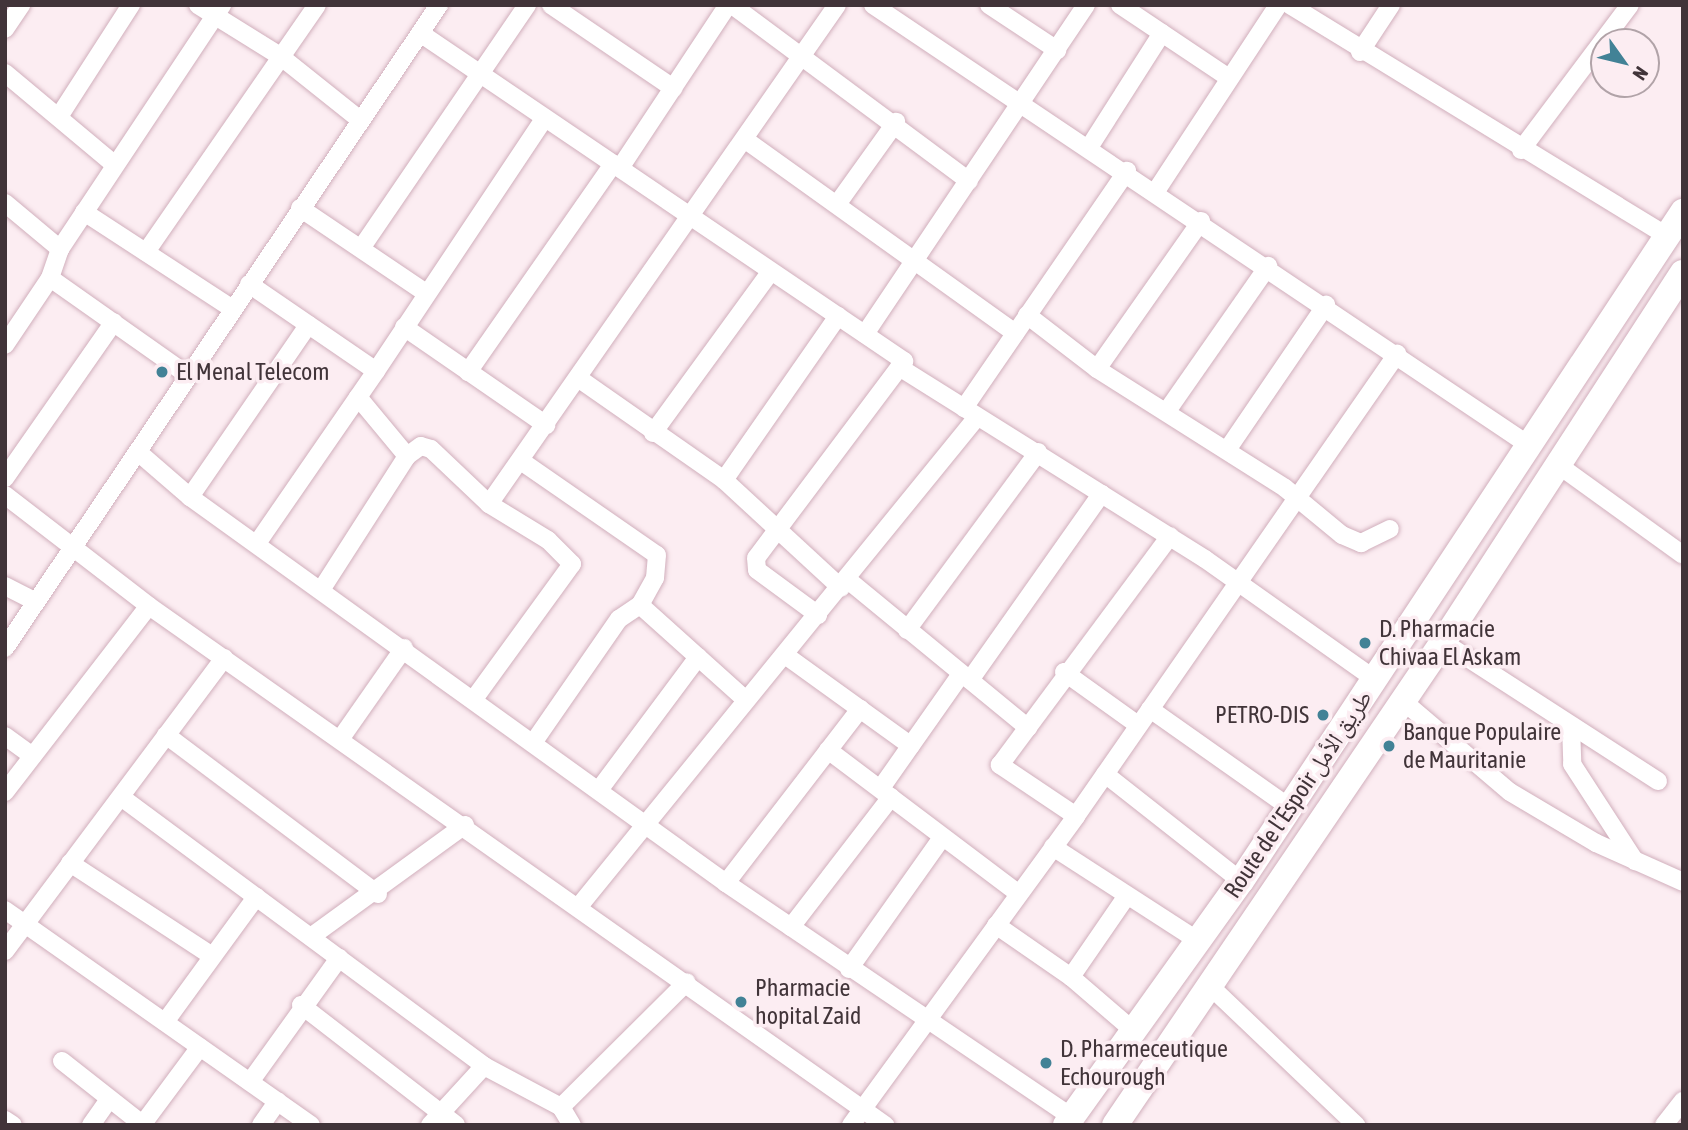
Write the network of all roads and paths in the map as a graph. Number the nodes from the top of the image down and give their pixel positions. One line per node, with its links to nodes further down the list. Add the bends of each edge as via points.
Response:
1 (21, 5): 20 (street)
2 (131, 5): 32 (street)
3 (198, 5): 18 (street)
4 (317, 5): 25 (street)
5 (439, 5): 21 (street)
6 (527, 5): 28 (street)
7 (551, 5): 30 (street)
8 (730, 5): 26 (street); 30 (street)
9 (837, 5): 26 (street)
10 (873, 5): 19 (street)
11 (989, 5): 23 (street)
12 (1086, 5): 23 (street)
13 (1120, 5): 22 (street)
14 (1278, 5): 29 (street)
15 (1290, 5): 24 (street)
16 (1391, 5): 24 (street)
17 (1630, 5): 38 (street)
18 (218, 10): 25 (street); 39 (street)
19 (893, 11): 31 (street)
20 (5, 29)
21 (420, 33): 28 (street); 34 (street)
22 (1162, 33): 29 (street); 37 (street)
23 (1057, 50): 31 (street)
24 (1360, 51): 38 (street)
25 (280, 56): 34 (street); 54 (street)
26 (804, 57): 35 (street); 36 (street)
27 (5, 73): 32 (street)
28 (479, 73): 33 (street); 52 (street)
29 (1229, 78): 43 (street)
30 (673, 88): 40 (street)
31 (1022, 101): 37 (street); 42 (street)
32 (60, 115): 39 (street)
33 (545, 118): 40 (street); 61 (street)
34 (359, 119): 46 (street)
35 (896, 122): 42 (street); 44 (street)
36 (747, 141): 44 (street); 49 (street)
37 (1090, 146): 41 (street)
38 (1521, 150): 51 (street)
39 (115, 165): 47 (street)
40 (616, 166): 49 (street); 76 (street)
41 (1127, 171): 43 (street); 64 (street)
42 (969, 181): 55 (street)
43 (1156, 191): 50 (street)
44 (838, 203): 55 (street)
45 (7, 206): 53 (street)
46 (300, 208): 52 (street); 60 (street)
47 (84, 212): 53 (street); 54 (street)
48 (1683, 212): 51 (highway, Route de l’Espoir طريق الأمل)
49 (692, 216): 57 (street); 78 (street)
50 (1201, 221): 56 (street); 74 (street)
51 (1667, 236): 84 (highway, Route de l’Espoir طريق الأمل)
52 (362, 247): 61 (street)
53 (60, 249): 59 (street)
54 (146, 253): 63 (street)
55 (914, 261): 69 (street); 70 (street)
56 (1268, 266): 62 (street); 80 (street)
57 (771, 271): 65 (street); 83 (street)
58 (1683, 273): 90 (highway, Route de l’Espoir طريق الأمل)
59 (50, 278): 66 (street); 71 (street)
60 (249, 284): 63 (street); 67 (street)
61 (426, 293): 68 (street)
62 (1326, 305): 72 (street); 85 (street)
63 (233, 309): 77 (street)
64 (1027, 315): 69 (street); 74 (street)
65 (838, 316): 70 (street); 92 (street)
66 (114, 323): 77 (street); 91 (street)
67 (308, 325): 75 (street); 95 (street)
68 (404, 327): 75 (street); 76 (street)
69 (1015, 333): 81 (street)
70 (864, 334): 73 (street, via 904,361)
71 (5, 345)
72 (1397, 354): 84 (street); 96 (street)
73 (899, 368): 81 (street); 98 (street)
74 (1097, 369): 80 (street)
75 (376, 371): 79 (street)
76 (468, 372): 82 (street)
77 (189, 376): 86 (street)
78 (578, 378): 82 (street); 83 (street)
79 (358, 397): 88 (street); 101 (street)
80 (1167, 411): 85 (street)
81 (970, 413): 87 (street); 105 (street)
82 (546, 425): 89 (street)
83 (653, 433): 92 (street)
84 (1530, 446): 121 (highway, Route de l’Espoir طريق الأمل)
85 (1227, 450): 96 (street)
86 (138, 452): 95 (street); 102 (street)
87 (1038, 452): 93 (street); 112 (street)
88 (407, 457): 97 (street, via 421,446 432,449); 107 (street)
89 (521, 461): 97 (street); 109 (street, via 657,555 655,578)
90 (1557, 464): 103 (street); 113 (highway, Route de l’Espoir طريق الأمل)
91 (5, 478)
92 (724, 480): 98 (street)
93 (1101, 494): 100 (street); 120 (street)
94 (5, 495): 102 (street)
95 (190, 497): 101 (street)
96 (1294, 500): 99 (street, via 1361,543); 104 (street)
97 (489, 504): 122 (street, via 548,540 572,564)
98 (774, 529): 105 (street); 111 (street, via 755,566)
99 (1390, 529)
100 (1170, 536): 104 (street); 119 (street)
101 (258, 542): 107 (street)
102 (72, 545): 108 (street); 110 (street)
103 (1683, 555)
104 (1241, 583): 121 (street); 126 (street)
105 (845, 584): 111 (street); 112 (street)
106 (5, 586): 108 (street)
107 (323, 587): 115 (street)
108 (34, 601): 114 (street)
109 (640, 605): 117 (street); 133 (street, via 619,619)
110 (149, 606): 118 (street); 136 (street)
111 (818, 615): 116 (street)
112 (906, 630): 120 (street)
113 (1443, 642): 124 (highway, Route de l’Espoir طريق الأمل); 128 (street)
114 (5, 648)
115 (404, 648): 122 (street); 132 (street)
116 (785, 655): 123 (street); 125 (street)
117 (698, 657): 123 (street); 139 (street)
118 (224, 658): 130 (street); 132 (street)
119 (1065, 672): 127 (street); 129 (street)
120 (966, 677): 129 (street); 134 (street)
121 (1376, 680): 143 (highway, Route de l’Espoir طريق الأمل)
122 (474, 699): 133 (street)
123 (746, 700): 145 (street)
124 (1403, 701): 149 (street, via 1510,792); 171 (highway, Route de l’Espoir طريق الأمل)
125 (859, 709): 134 (street); 135 (street)
126 (1150, 709): 127 (street); 143 (street)
127 (1138, 725): 137 (street)
128 (1571, 726): 138 (street); 149 (street, via 1572,764)
129 (1028, 728): 144 (street, via 1002,768)
130 (166, 735): 142 (street); 154 (street)
131 (5, 736): 136 (street)
132 (341, 738): 146 (street)
133 (533, 743): 139 (street)
134 (911, 746): 141 (street)
135 (828, 750): 141 (street); 153 (street)
136 (33, 756): 140 (street)
137 (1104, 774): 144 (street); 151 (street)
138 (1658, 781)
139 (599, 790): 145 (street)
140 (5, 792)
141 (886, 793): 147 (street); 162 (street)
142 (121, 797): 150 (street); 156 (street)
143 (1289, 807): 151 (highway, Route de l’Espoir طريق الأمل)
144 (1076, 816): 148 (street)
145 (644, 822): 153 (street); 158 (street)
146 (465, 825): 154 (street); 158 (street)
147 (941, 839): 155 (street); 168 (street)
148 (1053, 847): 155 (street); 157 (street)
149 (1635, 861): 152 (street)
150 (70, 863): 160 (street); 166 (street)
151 (1241, 881): 164 (highway, Route de l’Espoir طريق الأمل)
152 (1683, 882)
153 (726, 883): 162 (street)
154 (377, 894): 163 (street)
155 (1019, 894): 161 (street)
156 (256, 897): 163 (street); 166 (street)
157 (1126, 897): 164 (street); 169 (street)
158 (580, 905): 170 (street)
159 (5, 910): 160 (street)
160 (26, 925): 165 (street); 173 (street)
161 (996, 925): 169 (street); 174 (street)
162 (792, 927): 168 (street)
163 (312, 936): 167 (street)
164 (1196, 940): 175 (highway, Route de l’Espoir طريق الأمل)
165 (5, 951)
166 (209, 954): 173 (street)
167 (339, 958): 172 (street); 178 (street)
168 (849, 969): 174 (street)
169 (1071, 977): 175 (street)
170 (687, 982): 183 (street); 184 (street)
171 (1210, 986): 197 (highway, Route de l’Espoir طريق الأمل); 198 (street)
172 (301, 1005): 179 (street); 185 (street)
173 (165, 1022): 176 (street)
174 (927, 1022): 184 (street); 187 (street)
175 (1135, 1032): 187 (highway, Route de l’Espoir طريق الأمل)
176 (200, 1047): 179 (street); 188 (street)
177 (62, 1061): 182 (street)
178 (484, 1066): 183 (street); 185 (street)
179 (250, 1082): 180 (street)
180 (278, 1101): 191 (street); 192 (street)
181 (1683, 1101): 199 (street)
182 (107, 1102): 188 (street); 190 (street)
183 (561, 1107): 194 (street)
184 (863, 1110): 195 (street); 196 (street)
185 (435, 1118): 193 (street)
186 (5, 1119): 189 (street)
187 (1070, 1121)
188 (142, 1124)
189 (13, 1125)
190 (91, 1125)
191 (261, 1125)
192 (311, 1125)
193 (456, 1125)
194 (572, 1125)
195 (850, 1125)
196 (885, 1125)
197 (1115, 1125)
198 (1356, 1125)
199 (1664, 1125)

